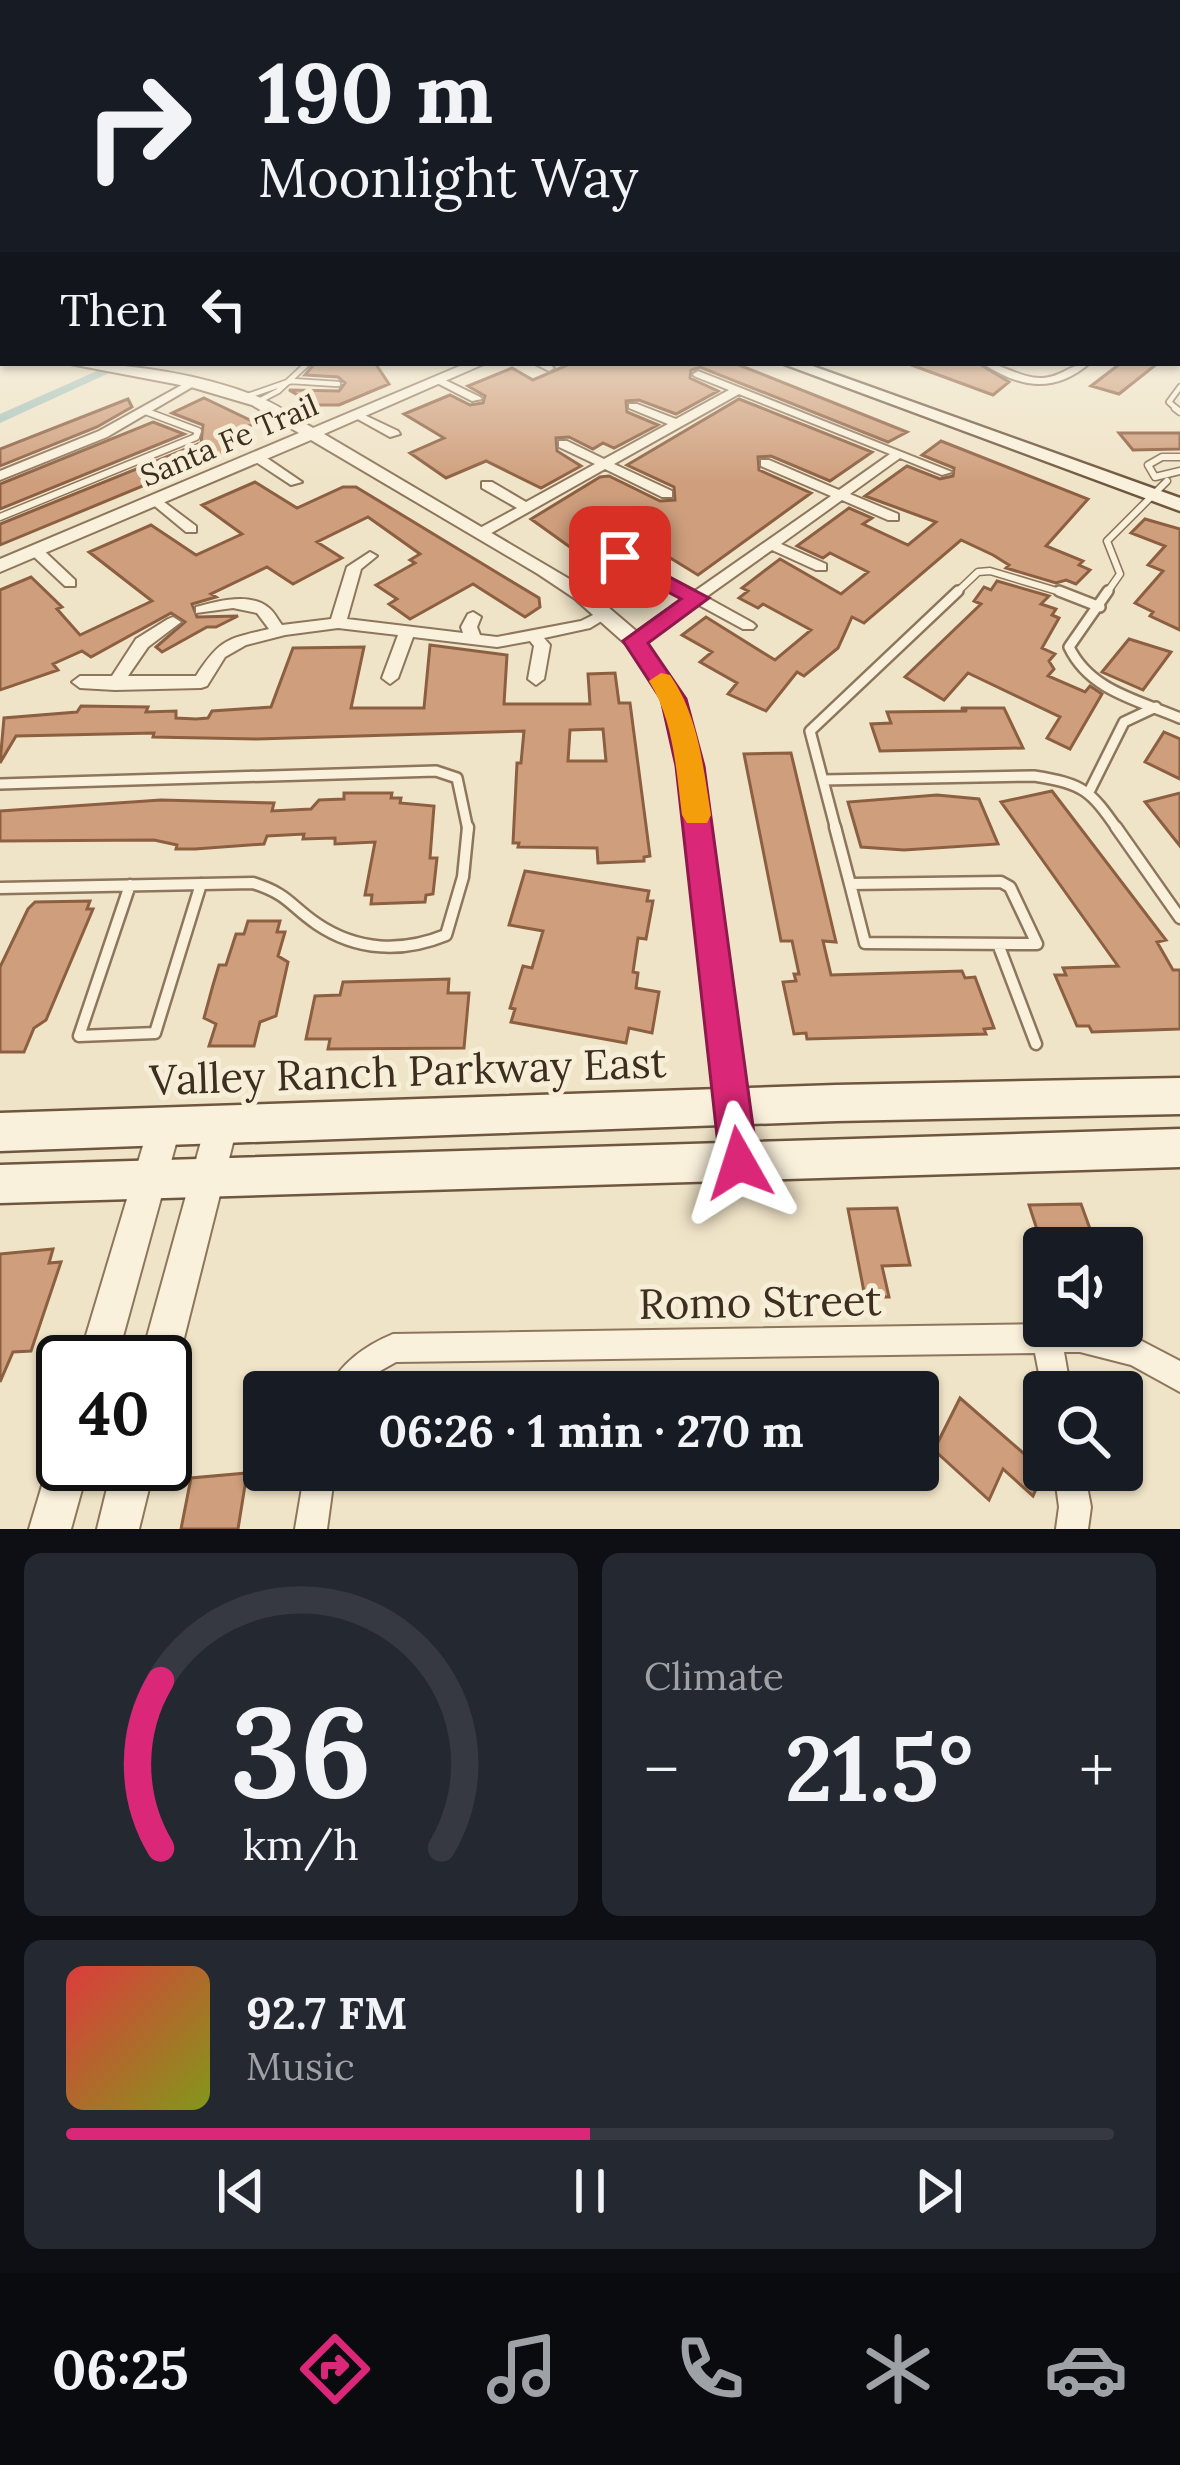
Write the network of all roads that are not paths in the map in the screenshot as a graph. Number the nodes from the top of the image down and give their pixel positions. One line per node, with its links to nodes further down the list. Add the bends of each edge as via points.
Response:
1 (92, 366): 11 (street)
2 (305, 366): 10 (lane, Santa Fe Trail)
3 (472, 366): 9 (street, Santa Fe Trail)
4 (799, 366): 33 (main road)
5 (840, 366): 33 (main road)
6 (994, 366): 7 (street, via 1035,384 1057,382)
7 (1081, 366)
8 (698, 374): 14 (street)
9 (439, 380): 16 (street); 20 (street, Santa Fe Trail)
10 (291, 381): 12 (lane); 15 (lane, Santa Fe Trail); 15 (lane, Santa Fe Trail)
11 (193, 383): 15 (street); 18 (street)
12 (338, 384)
13 (1180, 387): 19 (lane, via 1169,402)
14 (738, 390): 21 (street); 25 (street)
15 (251, 399): 22 (street)
16 (476, 399)
17 (632, 406): 21 (street)
18 (145, 411): 31 (street); 41 (lane, via 186,423 196,437)
19 (1180, 412)
20 (358, 415): 22 (street, Santa Fe Trail); 23 (street)
21 (675, 423): 28 (street)
22 (312, 434): 26 (street, Santa Fe Trail); 43 (street)
23 (394, 434)
24 (563, 444): 28 (street)
25 (898, 454): 30 (street); 36 (street)
26 (257, 457): 32 (street); 37 (street, Santa Fe Trail)
27 (1180, 457): 33 (lane, via 1148,465)
28 (600, 463): 35 (street); 39 (street)
29 (765, 463): 36 (street)
30 (946, 472)
31 (0, 476)
32 (296, 482)
33 (1166, 482): 38 (main road); 52 (lane, via 1107,541 1120,574)
34 (487, 485): 39 (street)
35 (667, 494)
36 (841, 496): 40 (street); 44 (street)
37 (156, 500): 42 (street); 45 (street, Santa Fe Trail)
38 (1180, 506)
39 (525, 507): 43 (street)
40 (893, 517)
41 (0, 518)
42 (191, 529)
43 (481, 533): 54 (street)
44 (772, 544): 49 (street); 51 (street)
45 (36, 551): 48 (street, Santa Fe Trail); 50 (street)
46 (370, 556): 57 (street, via 354,567)
47 (620, 557): 51 (street)
48 (0, 566)
49 (820, 567)
50 (70, 584)
51 (698, 598): 58 (street); 63 (street)
52 (1100, 608): 68 (lane, via 1069,647 1073,661 1104,687); 70 (lane, via 989,568 977,572 810,731)
53 (201, 610): 60 (street, via 262,609)
54 (605, 614): 61 (street); 63 (street)
55 (473, 617): 62 (street)
56 (172, 622): 67 (street, via 142,643)
57 (338, 623): 59 (street); 60 (street)
58 (748, 626)
59 (408, 630): 62 (street); 64 (street)
60 (278, 632): 67 (street, via 218,653 201,682)
61 (535, 637): 62 (street); 65 (street, via 542,645)
62 (474, 641)
63 (635, 641): 81 (street, via 673,699 687,750)
64 (390, 678)
65 (536, 679)
66 (80, 682): 67 (street)
67 (116, 684)
68 (1156, 707): 69 (lane); 72 (lane, via 1124,722)
69 (1180, 718)
70 (823, 780): 72 (lane, via 1034,776); 74 (lane)
71 (0, 784): 73 (lane, via 436,771 457,778 467,799 454,910 446,935 428,944 363,946 314,923 290,897 253,883)
72 (1090, 790): 77 (lane)
73 (201, 884): 75 (lane); 75 (lane, via 154,1033 79,1036)
74 (849, 884): 78 (lane, via 865,943); 78 (lane, via 1001,882 1037,944)
75 (130, 885): 76 (lane)
76 (0, 888)
77 (1180, 918)
78 (998, 944): 79 (lane)
79 (1036, 1044)
80 (1180, 1096): 81 (main road, Valley Ranch Parkway East)
81 (733, 1106): 82 (main road, Valley Ranch Parkway East); 86 (street)
82 (221, 1127): 83 (main road, Valley Ranch Parkway East); 87 (street)
83 (164, 1129): 84 (main road, Valley Ranch Parkway East); 88 (street)
84 (0, 1132)
85 (1180, 1148): 86 (main road)
86 (739, 1163): 87 (main road)
87 (208, 1179): 88 (main road); 91 (street)
88 (151, 1180): 89 (main road); 90 (street)
89 (0, 1184)
90 (106, 1335)
91 (166, 1335)
92 (1023, 1340): 94 (street, Romo Street, via 393,1348)
93 (1116, 1347): 95 (street, Romo Street)
94 (365, 1371)
95 (1180, 1377)
96 (61, 1491): 100 (street)
97 (127, 1491): 101 (street)
98 (317, 1491): 102 (street)
99 (1073, 1491): 103 (street)
100 (50, 1529)
101 (118, 1529)
102 (311, 1529)
103 (1072, 1529)

